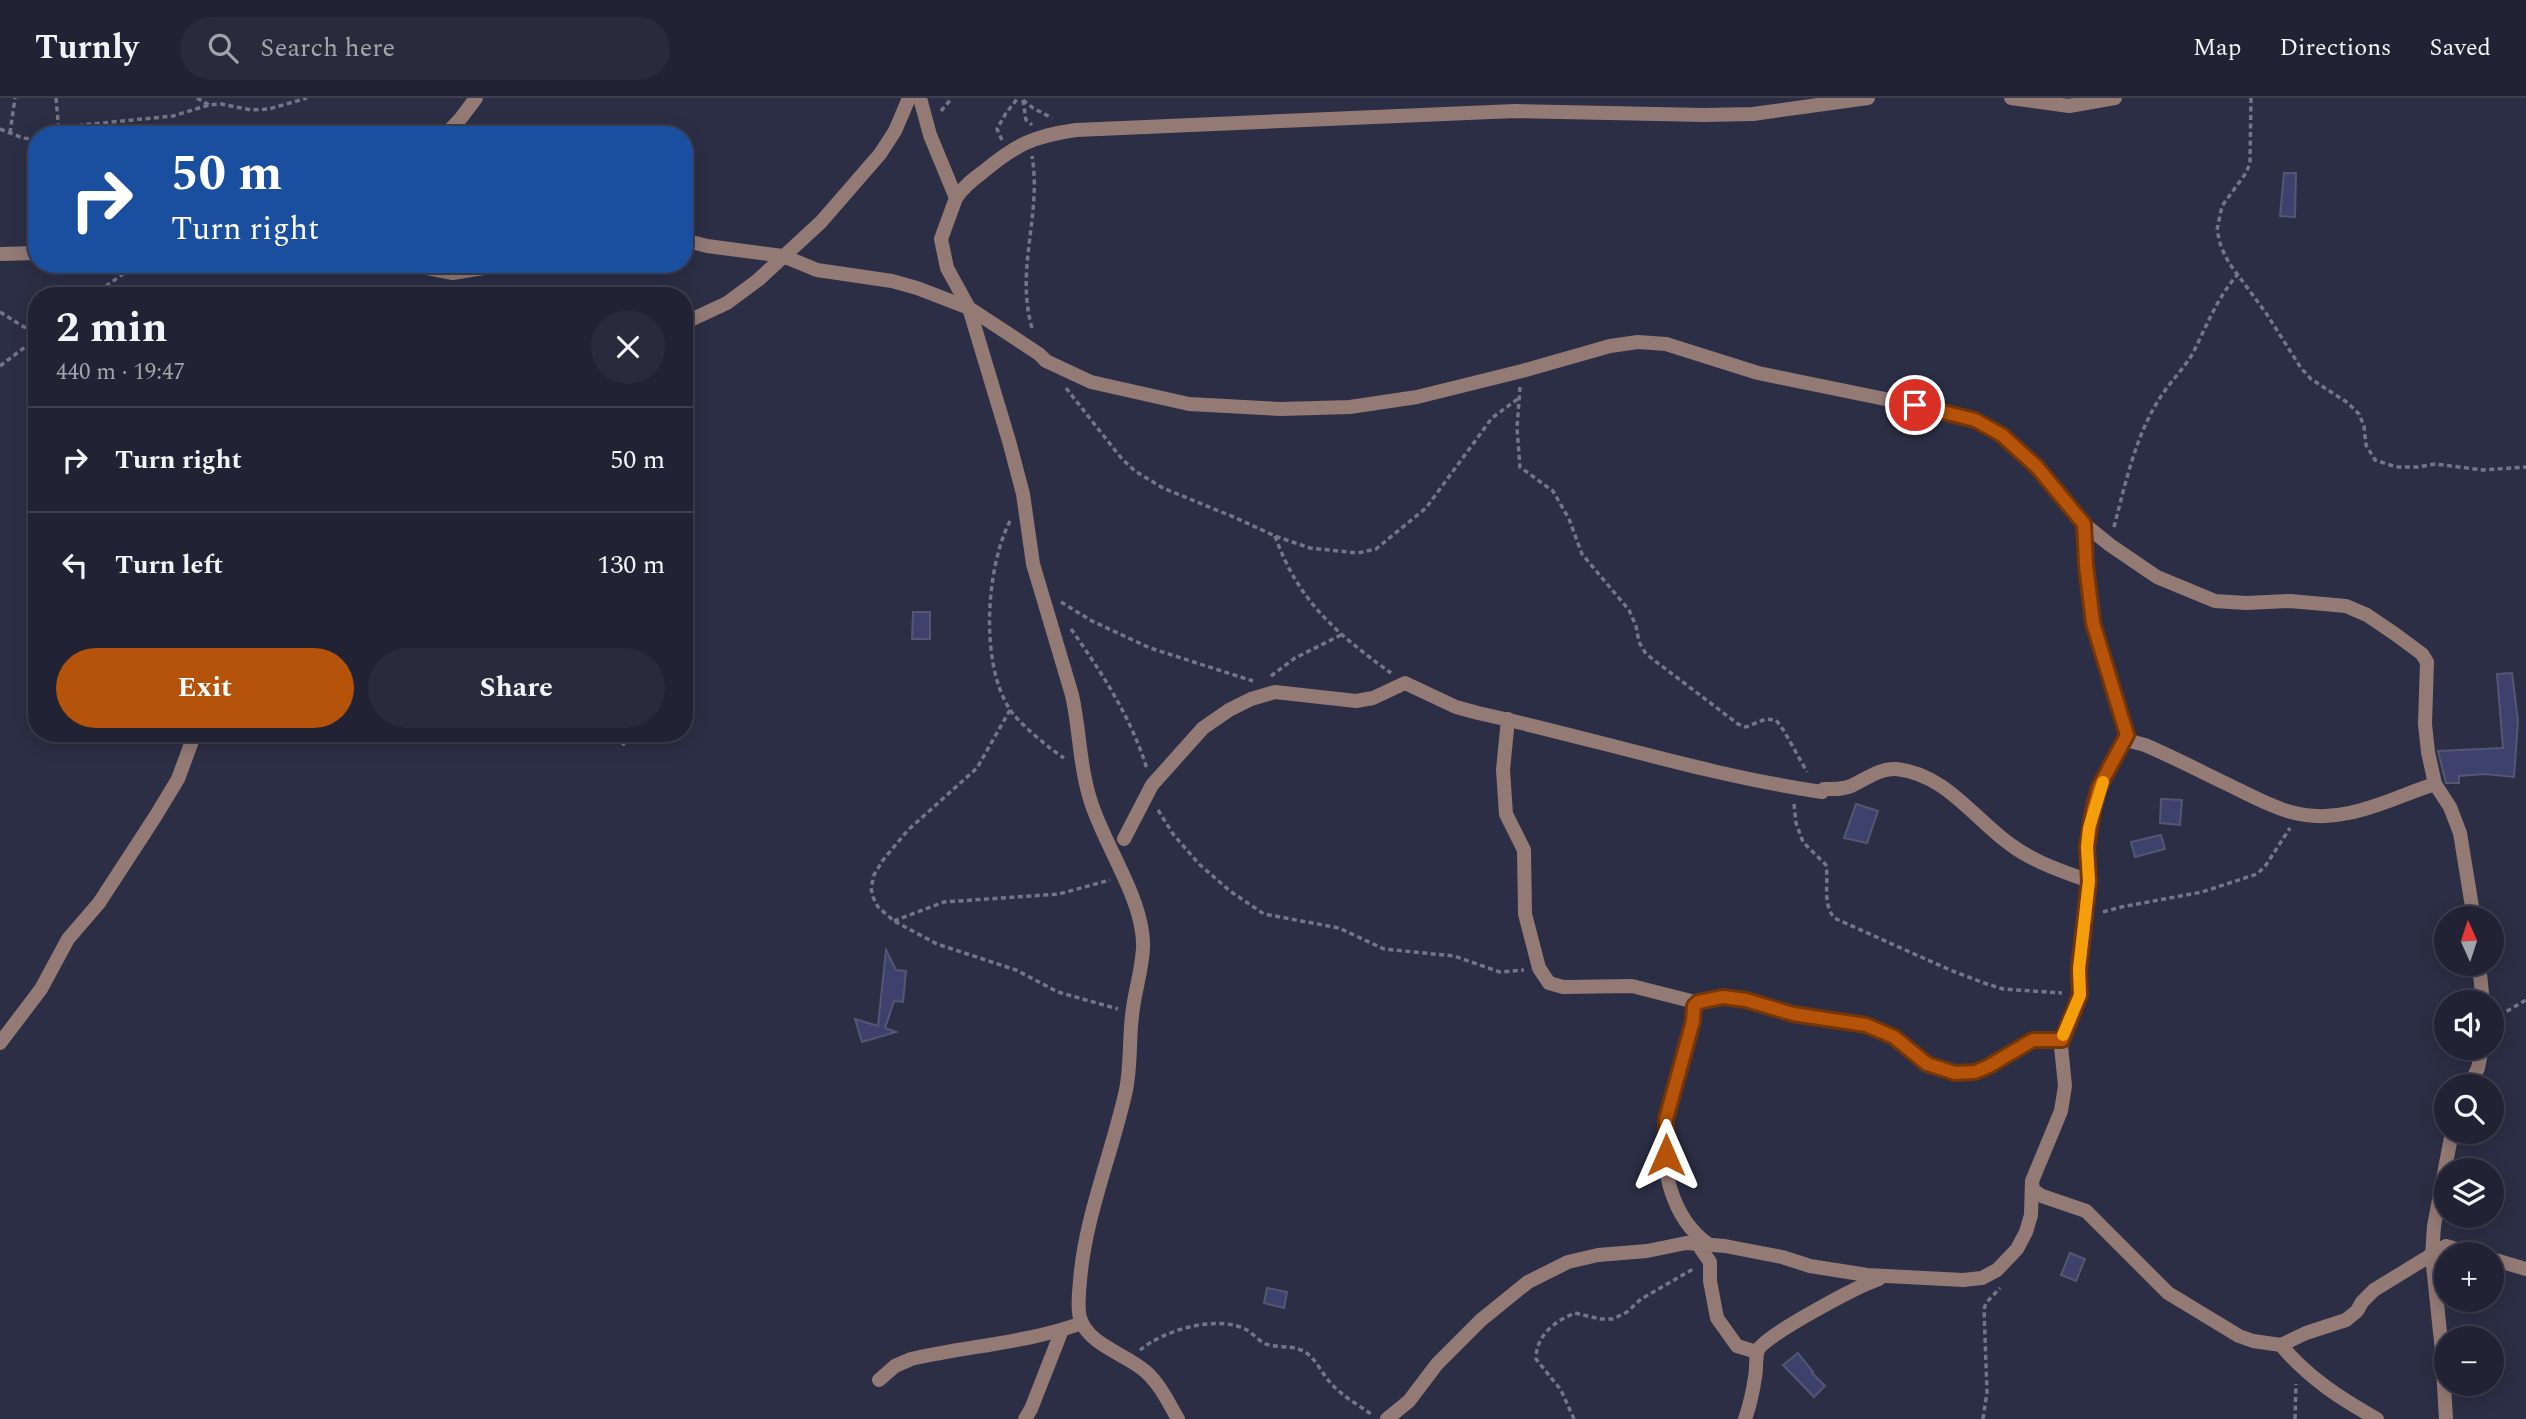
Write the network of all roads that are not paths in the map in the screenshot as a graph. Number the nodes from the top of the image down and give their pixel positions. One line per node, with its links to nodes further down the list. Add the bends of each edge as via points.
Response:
1 (476, 98): 7 (street)
2 (909, 98): 12 (street, via 880,154 821,222)
3 (920, 98): 8 (street)
4 (1868, 98): 8 (street, via 1753,114 1516,111 1076,130 1044,136 1007,151 963,186)
5 (2011, 98): 6 (street, via 2069,106)
6 (2115, 98)
7 (453, 126)
8 (956, 198): 13 (street, via 942,239 947,268)
9 (693, 242): 12 (street)
10 (28, 253): 11 (street)
11 (0, 254)
12 (783, 256): 13 (street, via 817,270 892,281); 14 (street, via 727,303)
13 (969, 308): 15 (street, via 1043,358 1091,382 1189,404 1281,410 1350,407 1417,397 1610,346 1666,344 1758,373 1975,420 2002,435 2037,467); 33 (street, via 1023,494 1034,564 1077,716 1081,770 1138,909 1143,947 1126,1089 1086,1241 1079,1296)
14 (693, 319)
15 (2084, 524): 17 (street, via 2093,623 2123,716); 19 (street, via 2157,577 2215,601 2346,606 2395,634 2427,662 2425,724)
16 (1508, 719): 20 (street, via 1456,707 1405,683 1356,701 1275,692 1251,699 1203,728 1152,785); 21 (street, via 1719,773 1822,792 1849,787 1884,770 1899,770 1944,788 2024,854); 23 (street, via 1503,769 1506,814 1524,850 1525,914 1539,968 1549,983 1632,986)
17 (2126, 740): 19 (street, via 2280,810 2301,815 2347,814); 21 (street, via 2099,787 2087,847)
18 (192, 742): 25 (street, via 178,779 155,817 99,903 68,939 41,989)
19 (2435, 784): 22 (street, via 2460,834)
20 (1124, 839)
21 (2089, 881): 24 (street, via 2080,995)
22 (2472, 906)
23 (1698, 1002): 24 (street, via 1736,998 1793,1014 1866,1025 1894,1037 1927,1064 1955,1073 1975,1072 2033,1040); 28 (street, via 1665,1137 1674,1200 1693,1234)
24 (2062, 1040): 27 (street, via 2065,1086 2061,1111)
25 (0, 1042)
26 (2450, 1144): 29 (street)
27 (2032, 1181): 32 (street, via 2026,1232 2008,1259 1990,1274 1963,1280); 35 (street, via 2033,1190 2042,1196 2085,1211 2168,1293 2239,1336)
28 (1708, 1244): 32 (street, via 1810,1266); 36 (street, via 1701,1250 1710,1262 1717,1318 1737,1346); 40 (street, via 1677,1243 1598,1255 1568,1262 1528,1282 1481,1320 1437,1364 1409,1401)
29 (2432, 1256): 35 (street, via 2374,1290 2346,1320); 43 (street)
30 (2504, 1263): 31 (street)
31 (2526, 1269)
32 (1886, 1276): 36 (street, via 1861,1284 1807,1315)
33 (1082, 1323): 34 (street); 39 (street, via 1101,1343 1152,1377)
34 (1062, 1330): 37 (street, via 911,1359); 38 (street)
35 (2281, 1345): 42 (street, via 2296,1364)
36 (1757, 1352): 41 (street)
37 (879, 1380)
38 (1025, 1419)
39 (1178, 1419)
40 (1387, 1419)
41 (1745, 1419)
42 (2377, 1419)
43 (2446, 1419)

